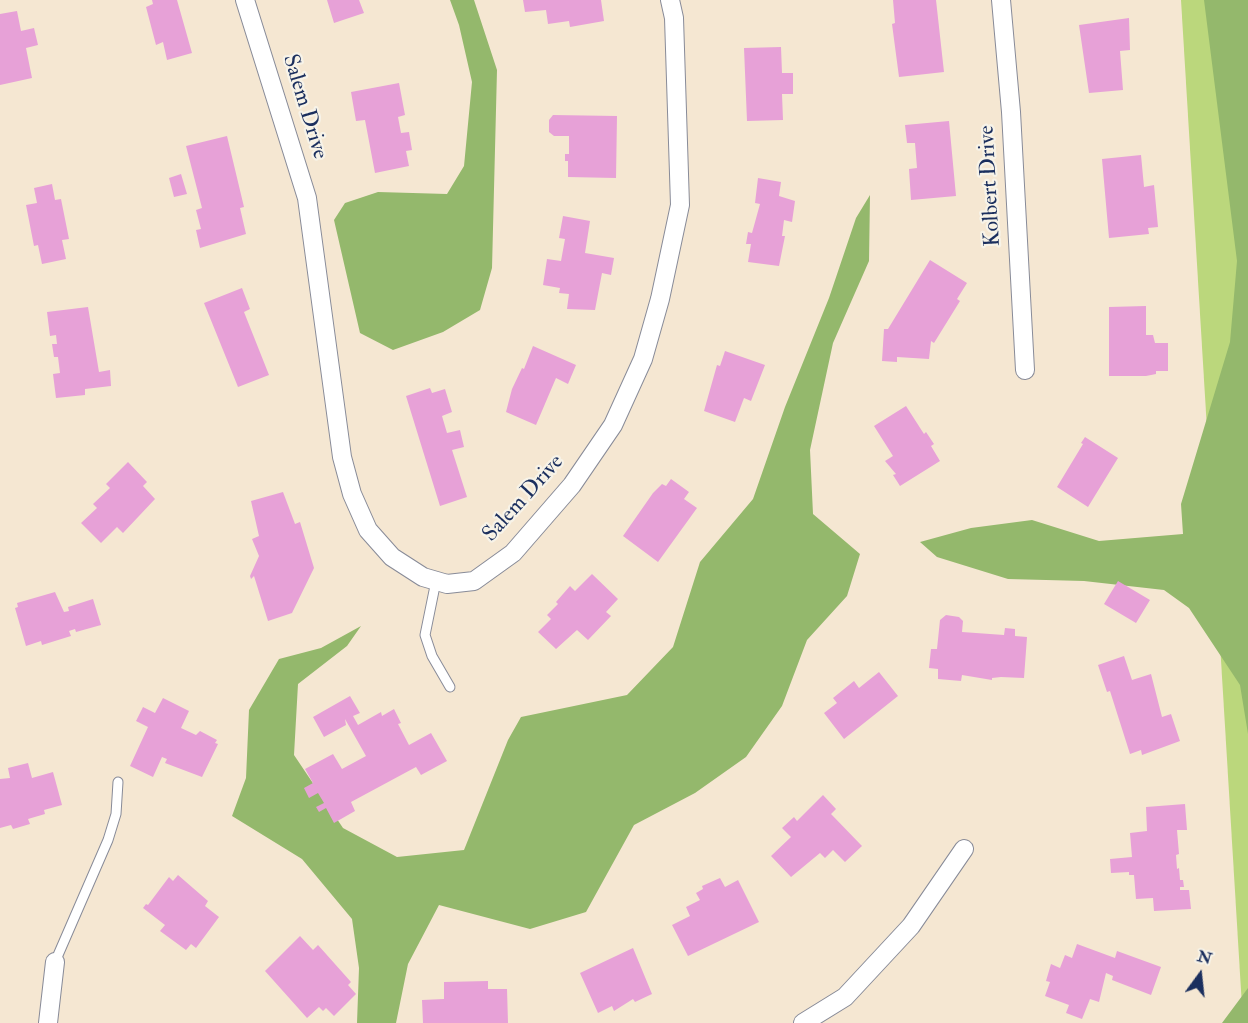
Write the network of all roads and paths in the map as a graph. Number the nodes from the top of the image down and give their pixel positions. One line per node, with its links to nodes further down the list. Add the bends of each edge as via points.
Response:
1 (245, 0): 5 (street, Salem Drive, via 307,198 342,457 352,494 369,530 392,557)
2 (670, 0): 5 (street, Salem Drive, via 674,18 680,205 643,359 613,424 572,485 513,553 474,581)
3 (1001, 0): 4 (street, Kolbert Drive, via 1011,112)
4 (1024, 370)
5 (436, 581): 6 (lane, via 425,635)
6 (450, 687)
7 (118, 782): 9 (lane, via 116,814 108,840)
8 (964, 849): 11 (street, via 911,926 844,997)
9 (55, 962): 10 (street)
10 (48, 1023)
11 (803, 1023)

